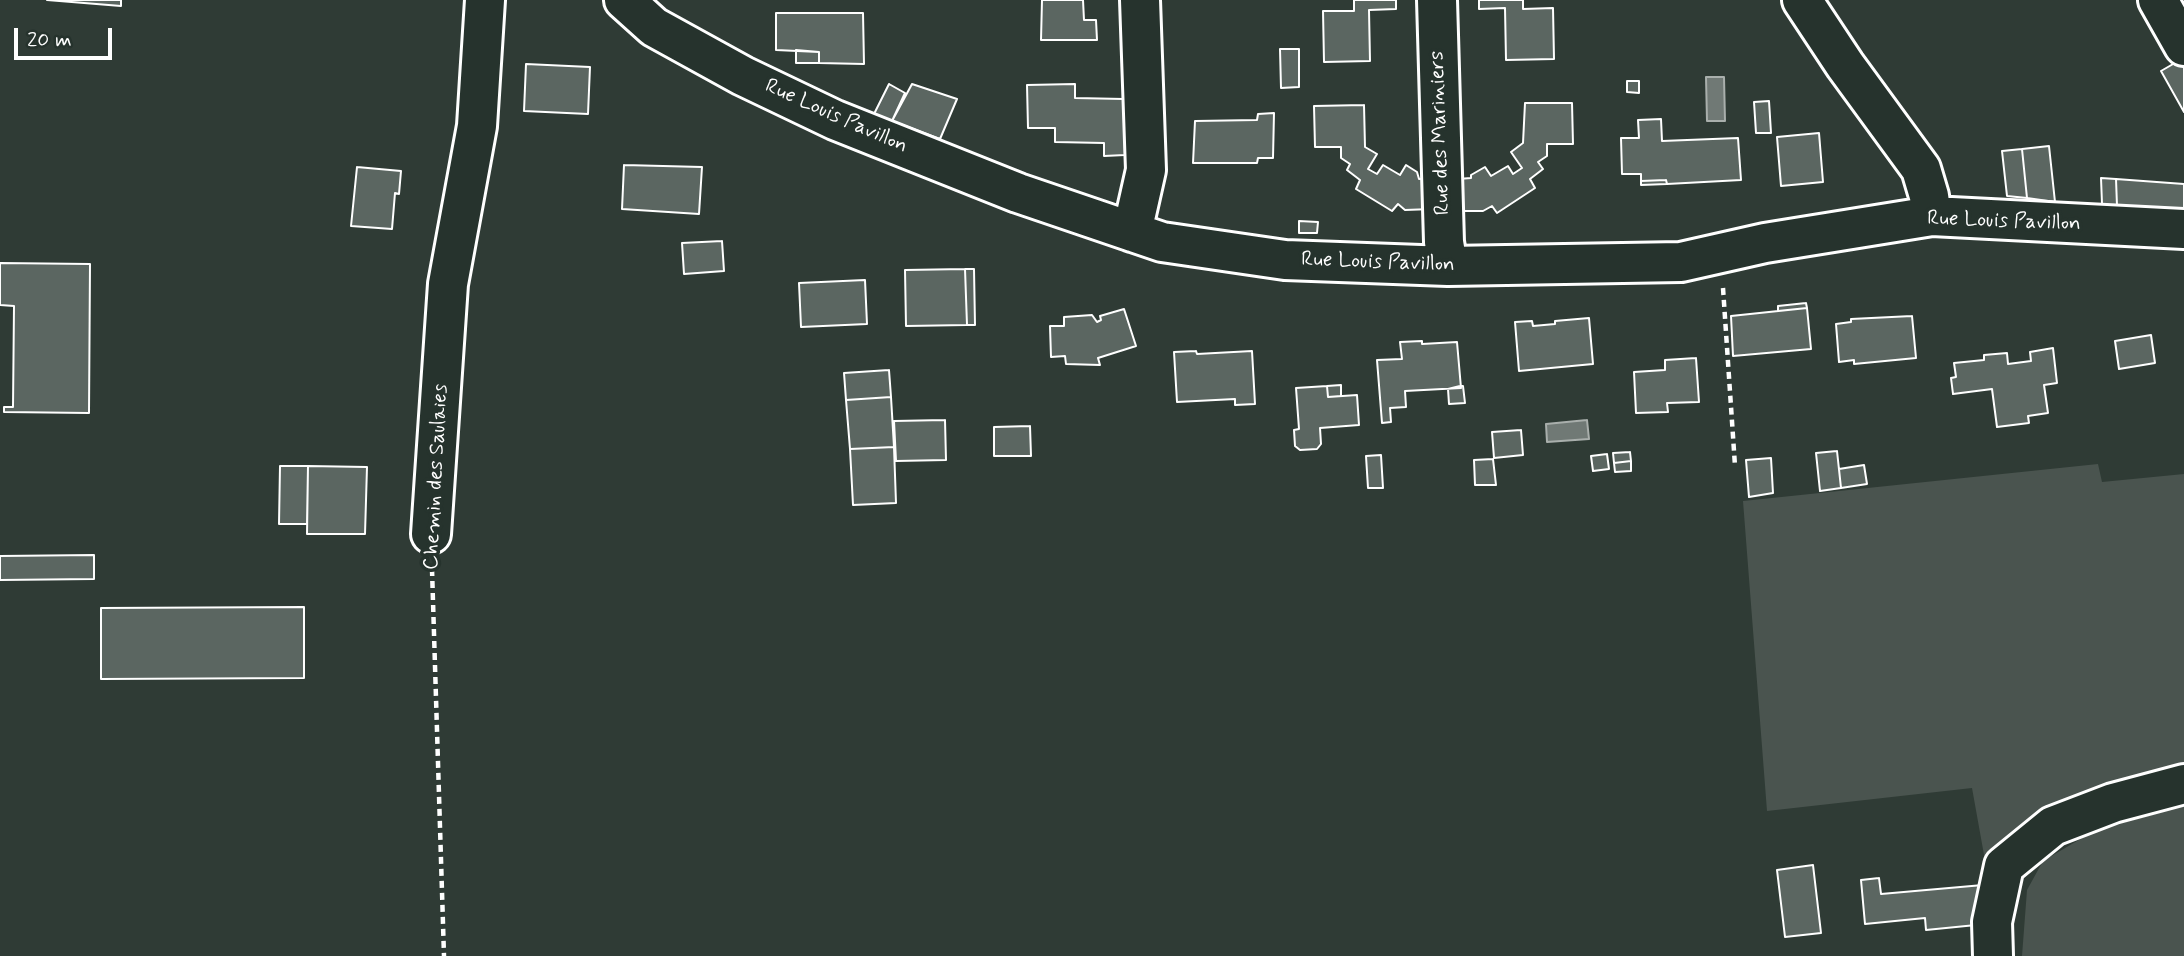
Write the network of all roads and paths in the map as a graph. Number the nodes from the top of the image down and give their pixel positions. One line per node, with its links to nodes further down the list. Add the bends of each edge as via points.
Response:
1 (485, 0): 14 (street, Chemin des Saulaies, via 477,126 448,284)
2 (624, 0): 10 (street, Rue Louis Pavillon, via 654,27 835,120 1018,193)
3 (1140, 0): 10 (street, via 1146,170)
4 (1437, 0): 12 (street, Rue des Mariniers)
5 (1802, 0): 8 (street, via 1920,169)
6 (2158, 0): 7 (street)
7 (2184, 46)
8 (1932, 216): 9 (street, Rue Louis Pavillon); 11 (street, Rue Louis Pavillon)
9 (2184, 229)
10 (1132, 232): 12 (street, Rue Louis Pavillon, via 1162,242 1285,260)
11 (1721, 252): 12 (street, Rue Louis Pavillon, via 1681,262); 13 (path)
12 (1448, 266)
13 (1735, 466)
14 (431, 534): 16 (path, Chemin des Saulaies)
15 (2184, 784): 17 (street, via 2113,803 2053,827 2004,866 1992,922)
16 (444, 956)
17 (1993, 956)

